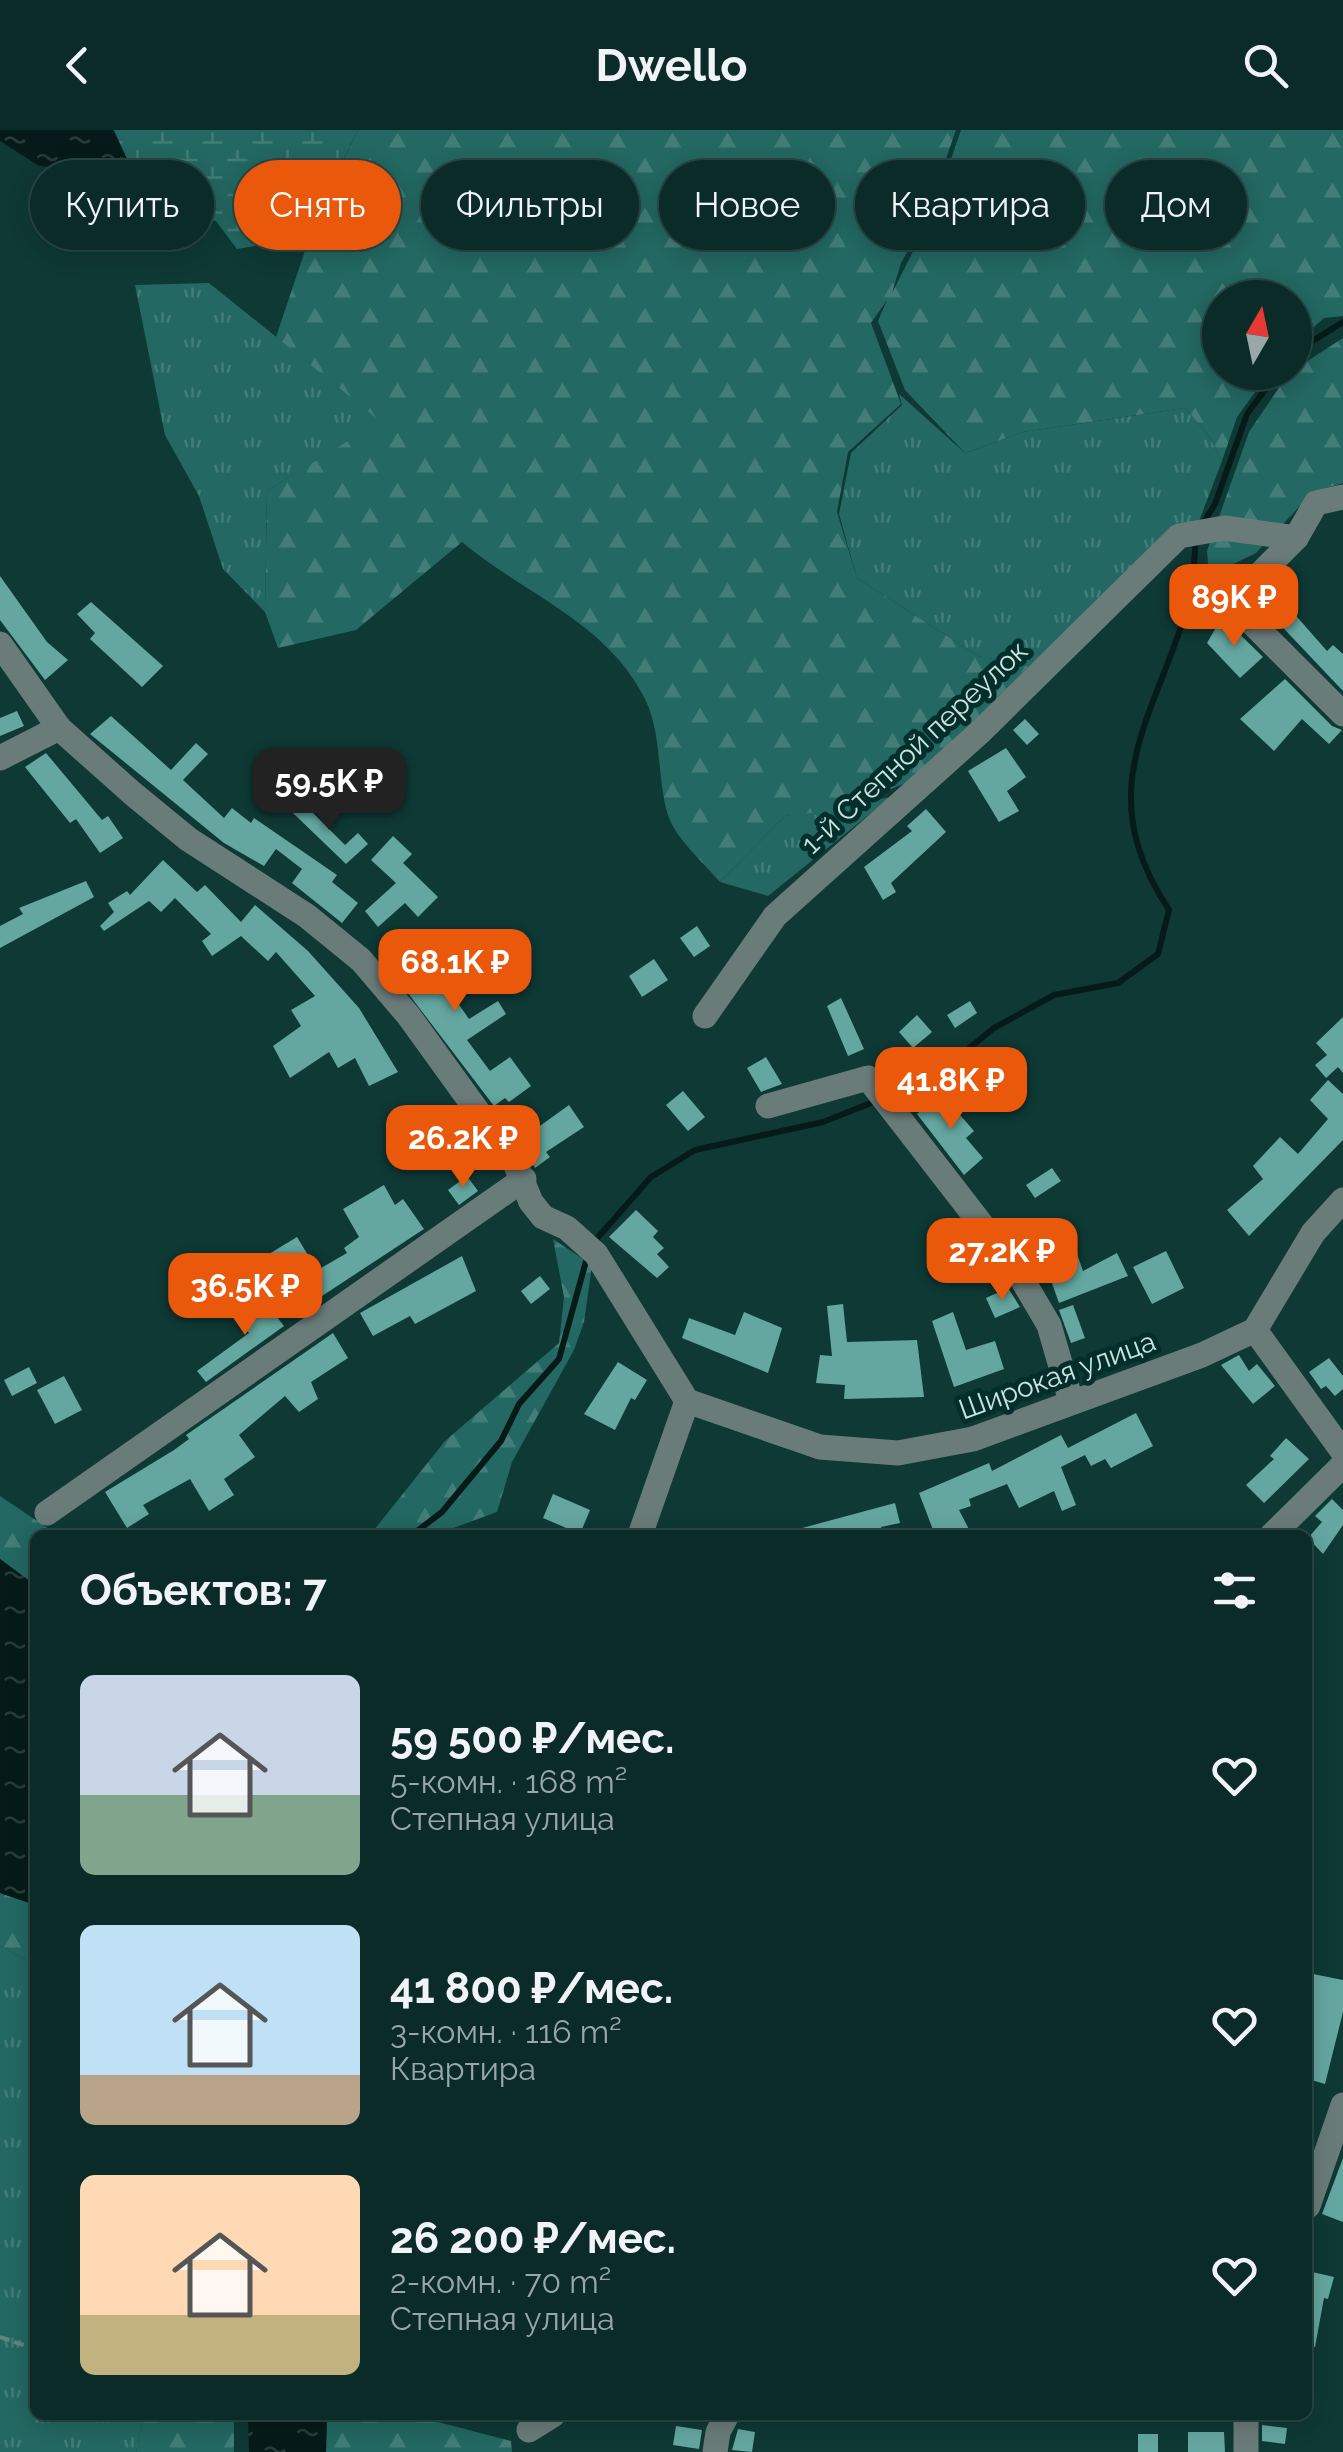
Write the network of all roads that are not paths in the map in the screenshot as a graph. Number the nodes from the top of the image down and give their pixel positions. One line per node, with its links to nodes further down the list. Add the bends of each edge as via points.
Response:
1 (1343, 497): 2 (street, via 1316,502)
2 (1296, 538): 4 (street, via 1262,572 1250,620); 7 (street, 1-й Степной переулок, via 1224,528 1180,536 979,733 775,916)
3 (0, 644): 5 (street)
4 (1343, 714)
5 (60, 728): 6 (street); 9 (street, via 188,839 362,960)
6 (0, 758)
7 (706, 1016)
8 (768, 1106): 13 (street, via 868,1078 1016,1269 1049,1325)
9 (524, 1180): 12 (street, via 543,1217 590,1249); 16 (street)
10 (1343, 1200): 11 (street, via 1313,1233)
11 (1255, 1330): 13 (street, Широкая улица); 14 (street)
12 (687, 1400): 13 (street, Широкая улица, via 820,1447 898,1453 973,1440); 17 (street)
13 (1071, 1401)
14 (1343, 1452)
15 (1343, 1465): 18 (street)
16 (48, 1514)
17 (642, 1530)
18 (1277, 1530)
19 (1343, 2104): 20 (street)
20 (1312, 2194)
21 (545, 2420): 24 (street)
22 (725, 2420): 25 (street)
23 (1246, 2420): 26 (street)
24 (530, 2430)
25 (715, 2452)
26 (1246, 2452)

